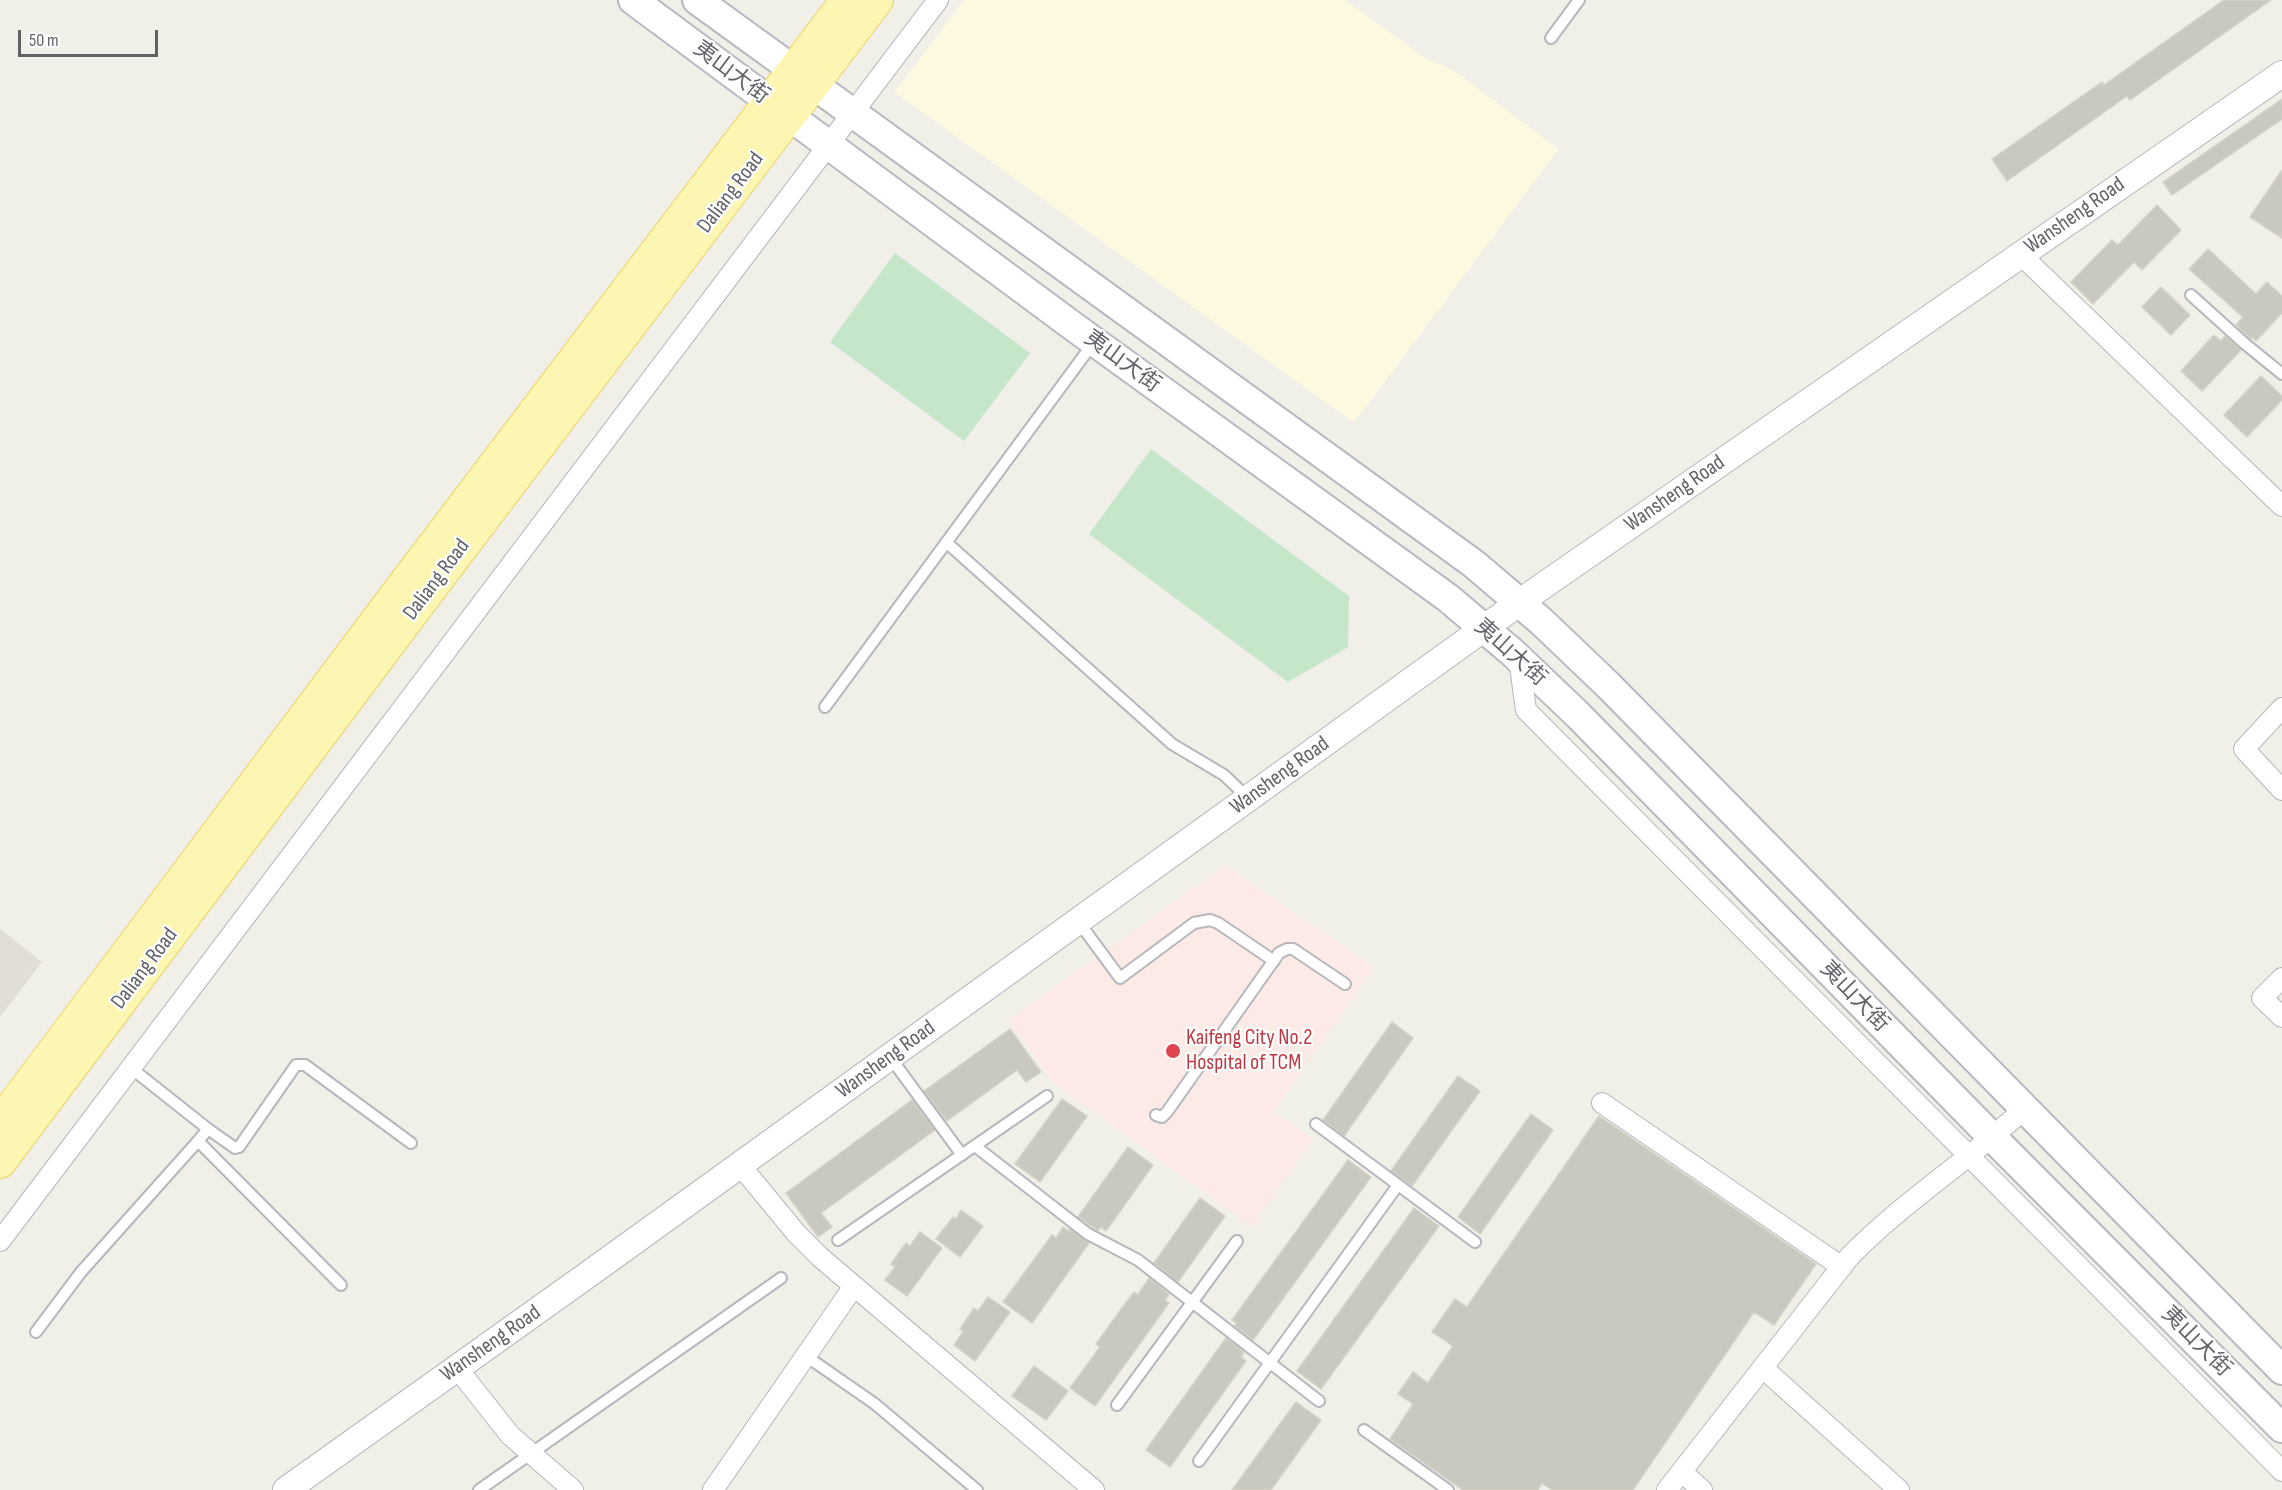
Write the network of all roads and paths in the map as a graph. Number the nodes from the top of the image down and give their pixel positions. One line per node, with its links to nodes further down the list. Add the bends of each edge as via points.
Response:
1 (633, 0): 10 (main road, 夷山大街)
2 (697, 0): 9 (main road, 夷山大街)
3 (847, 0): 9 (main road, Daliang Road)
4 (877, 0): 9 (main road, Daliang Road)
5 (938, 0): 11 (street)
6 (1579, 0): 7 (lane)
7 (1551, 38)
8 (2282, 74): 13 (street, Wansheng Road)
9 (803, 77): 10 (main road, Daliang Road); 11 (main road, 夷山大街)
10 (780, 109): 12 (main road, 夷山大街); 37 (main road, Daliang Road, via 403,586); 46 (main road, Daliang Road, via 400,628)
11 (852, 113): 12 (street); 19 (main road, 夷山大街, via 1474,564)
12 (828, 145): 15 (main road, 夷山大街); 32 (street)
13 (2020, 254): 17 (street); 19 (street, Wansheng Road)
14 (2192, 296): 16 (lane)
15 (1094, 342): 18 (lane); 20 (main road, 夷山大街)
16 (2282, 374)
17 (2282, 506)
18 (946, 542): 22 (lane); 25 (lane, via 1172,744 1224,775)
19 (1520, 603): 20 (street, Wansheng Road); 35 (main road, 夷山大街, via 1608,685)
20 (1484, 628): 21 (main road, 夷山大街); 25 (street, Wansheng Road)
21 (1519, 659): 40 (main road, 夷山大街); 45 (street, via 1526,710)
22 (825, 707)
23 (2282, 708): 24 (street, via 2244,749)
24 (2282, 790)
25 (1248, 799): 26 (street, Wansheng Road)
26 (1078, 921): 27 (lane, via 1120,978 1194,923 1210,920); 31 (street, Wansheng Road)
27 (1274, 961): 29 (lane, via 1279,953 1293,949); 36 (lane, via 1167,1112)
28 (2282, 978): 30 (street, via 2262,998)
29 (1345, 984)
30 (2282, 1017)
31 (890, 1057): 44 (lane); 47 (street, Wansheng Road)
32 (130, 1068): 39 (lane); 50 (street)
33 (1047, 1096): 43 (lane)
34 (1602, 1103): 53 (street)
35 (2024, 1109): 40 (street); 63 (main road, 夷山大街)
36 (1156, 1116)
37 (0, 1123)
38 (1316, 1124): 48 (lane)
39 (207, 1129): 41 (lane); 42 (lane, via 234,1148 239,1147 296,1065 305,1065)
40 (1993, 1138): 45 (street); 66 (main road, 夷山大街)
41 (198, 1141): 55 (lane); 58 (lane, via 81,1272)
42 (411, 1143)
43 (975, 1146): 44 (lane); 57 (lane, via 1088,1234 1138,1260)
44 (962, 1155): 49 (lane)
45 (1969, 1157): 53 (street, via 1876,1229); 70 (street)
46 (0, 1162)
47 (740, 1165): 56 (street, via 796,1233); 61 (street, Wansheng Road)
48 (1398, 1185): 52 (lane); 60 (lane)
49 (838, 1240)
50 (0, 1241)
51 (1237, 1241): 57 (lane)
52 (1475, 1242)
53 (1842, 1266): 62 (street)
54 (781, 1278): 68 (lane)
55 (341, 1285)
56 (854, 1286): 59 (street); 72 (street)
57 (1192, 1302): 60 (lane); 65 (lane)
58 (36, 1332)
59 (806, 1356): 76 (street); 77 (lane, via 875,1404)
60 (1270, 1363): 64 (lane); 69 (lane)
61 (457, 1368): 68 (street); 73 (street, Wansheng Road)
62 (1763, 1368): 71 (street); 81 (street)
63 (2282, 1370)
64 (1319, 1401)
65 (1117, 1405)
66 (2282, 1428)
67 (1364, 1430): 78 (lane)
68 (530, 1454): 74 (lane); 75 (street)
69 (1199, 1461)
70 (2282, 1471)
71 (1682, 1472): 79 (street); 80 (street)
72 (1086, 1487)
73 (286, 1490)
74 (479, 1490)
75 (573, 1490)
76 (713, 1490)
77 (977, 1490)
78 (1448, 1490)
79 (1667, 1490)
80 (1702, 1490)
81 (1899, 1490)

